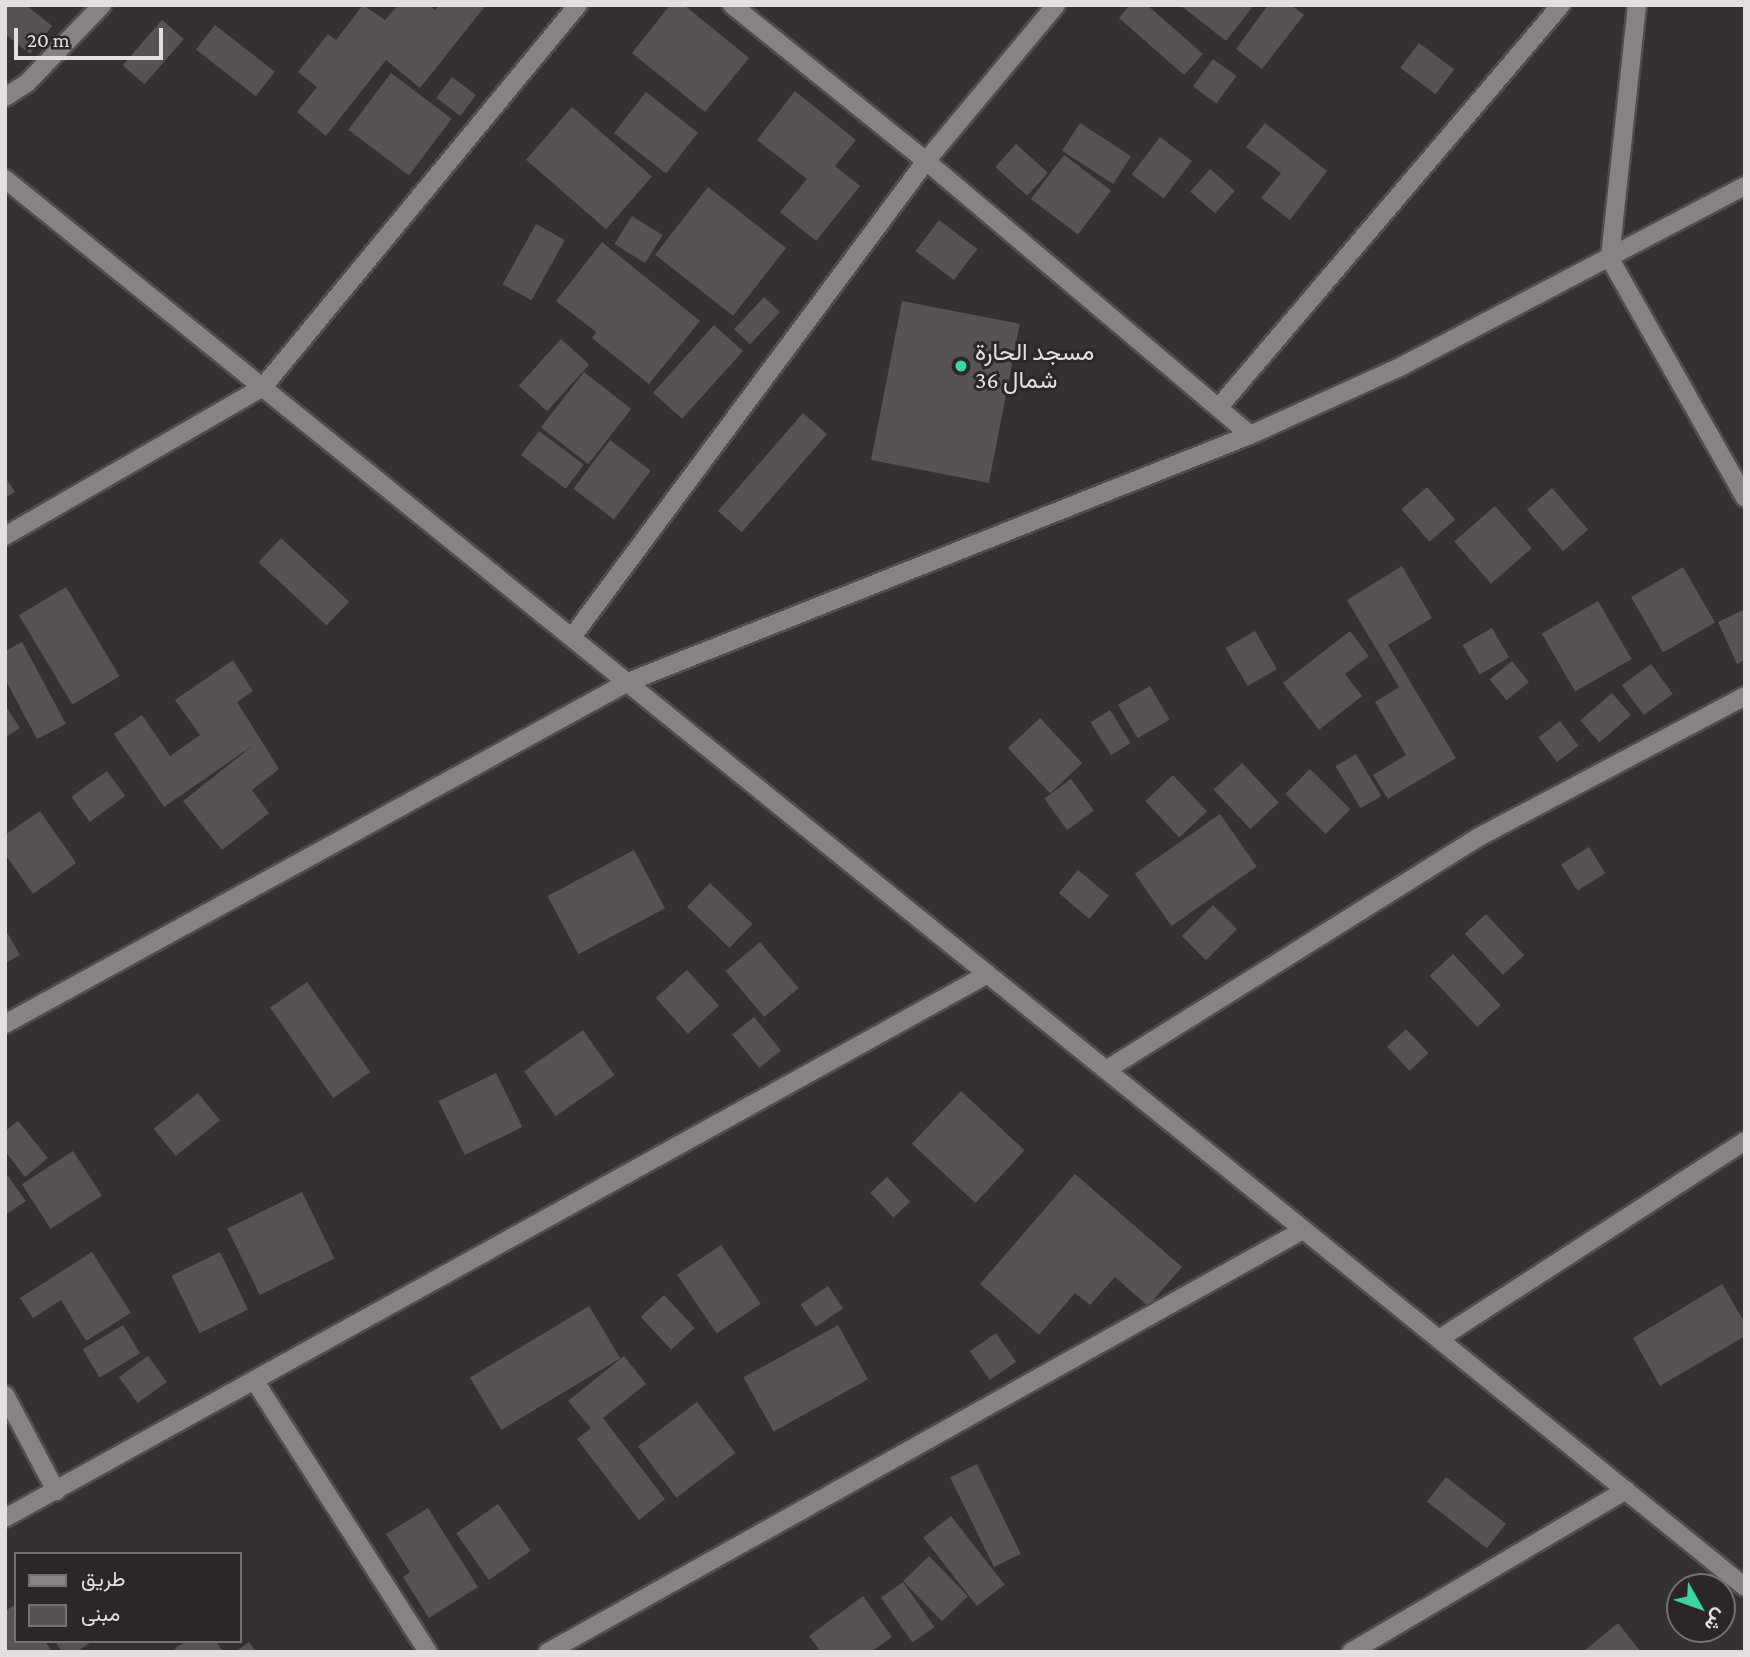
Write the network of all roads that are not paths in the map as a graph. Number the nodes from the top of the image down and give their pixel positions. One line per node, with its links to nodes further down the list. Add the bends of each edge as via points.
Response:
1 (102, 5): 7 (street, via 27,83)
2 (578, 5): 12 (street)
3 (732, 5): 8 (street)
4 (1056, 5): 8 (street)
5 (1560, 5): 13 (street)
6 (1637, 5): 11 (street)
7 (5, 97)
8 (926, 162): 13 (street); 17 (street)
9 (5, 179): 12 (street)
10 (1745, 186): 11 (street)
11 (1610, 258): 14 (street, via 1398,368); 15 (street)
12 (263, 387): 16 (street); 17 (street)
13 (1219, 407): 14 (street)
14 (1250, 435): 18 (street)
15 (1745, 498)
16 (5, 536)
17 (572, 637): 18 (street)
18 (628, 682): 20 (street); 21 (street)
19 (1745, 696): 22 (street, via 1477,838)
20 (988, 974): 22 (street); 26 (street)
21 (5, 1024)
22 (1106, 1070): 24 (street)
23 (1745, 1141): 25 (street)
24 (1303, 1230): 25 (street); 33 (street)
25 (1439, 1339): 28 (street)
26 (256, 1383): 29 (street); 32 (street)
27 (5, 1395): 29 (street)
28 (1626, 1490): 31 (street); 34 (street)
29 (56, 1491): 30 (street)
30 (5, 1518)
31 (1745, 1587)
32 (428, 1652)
33 (548, 1652)
34 (1351, 1652)

